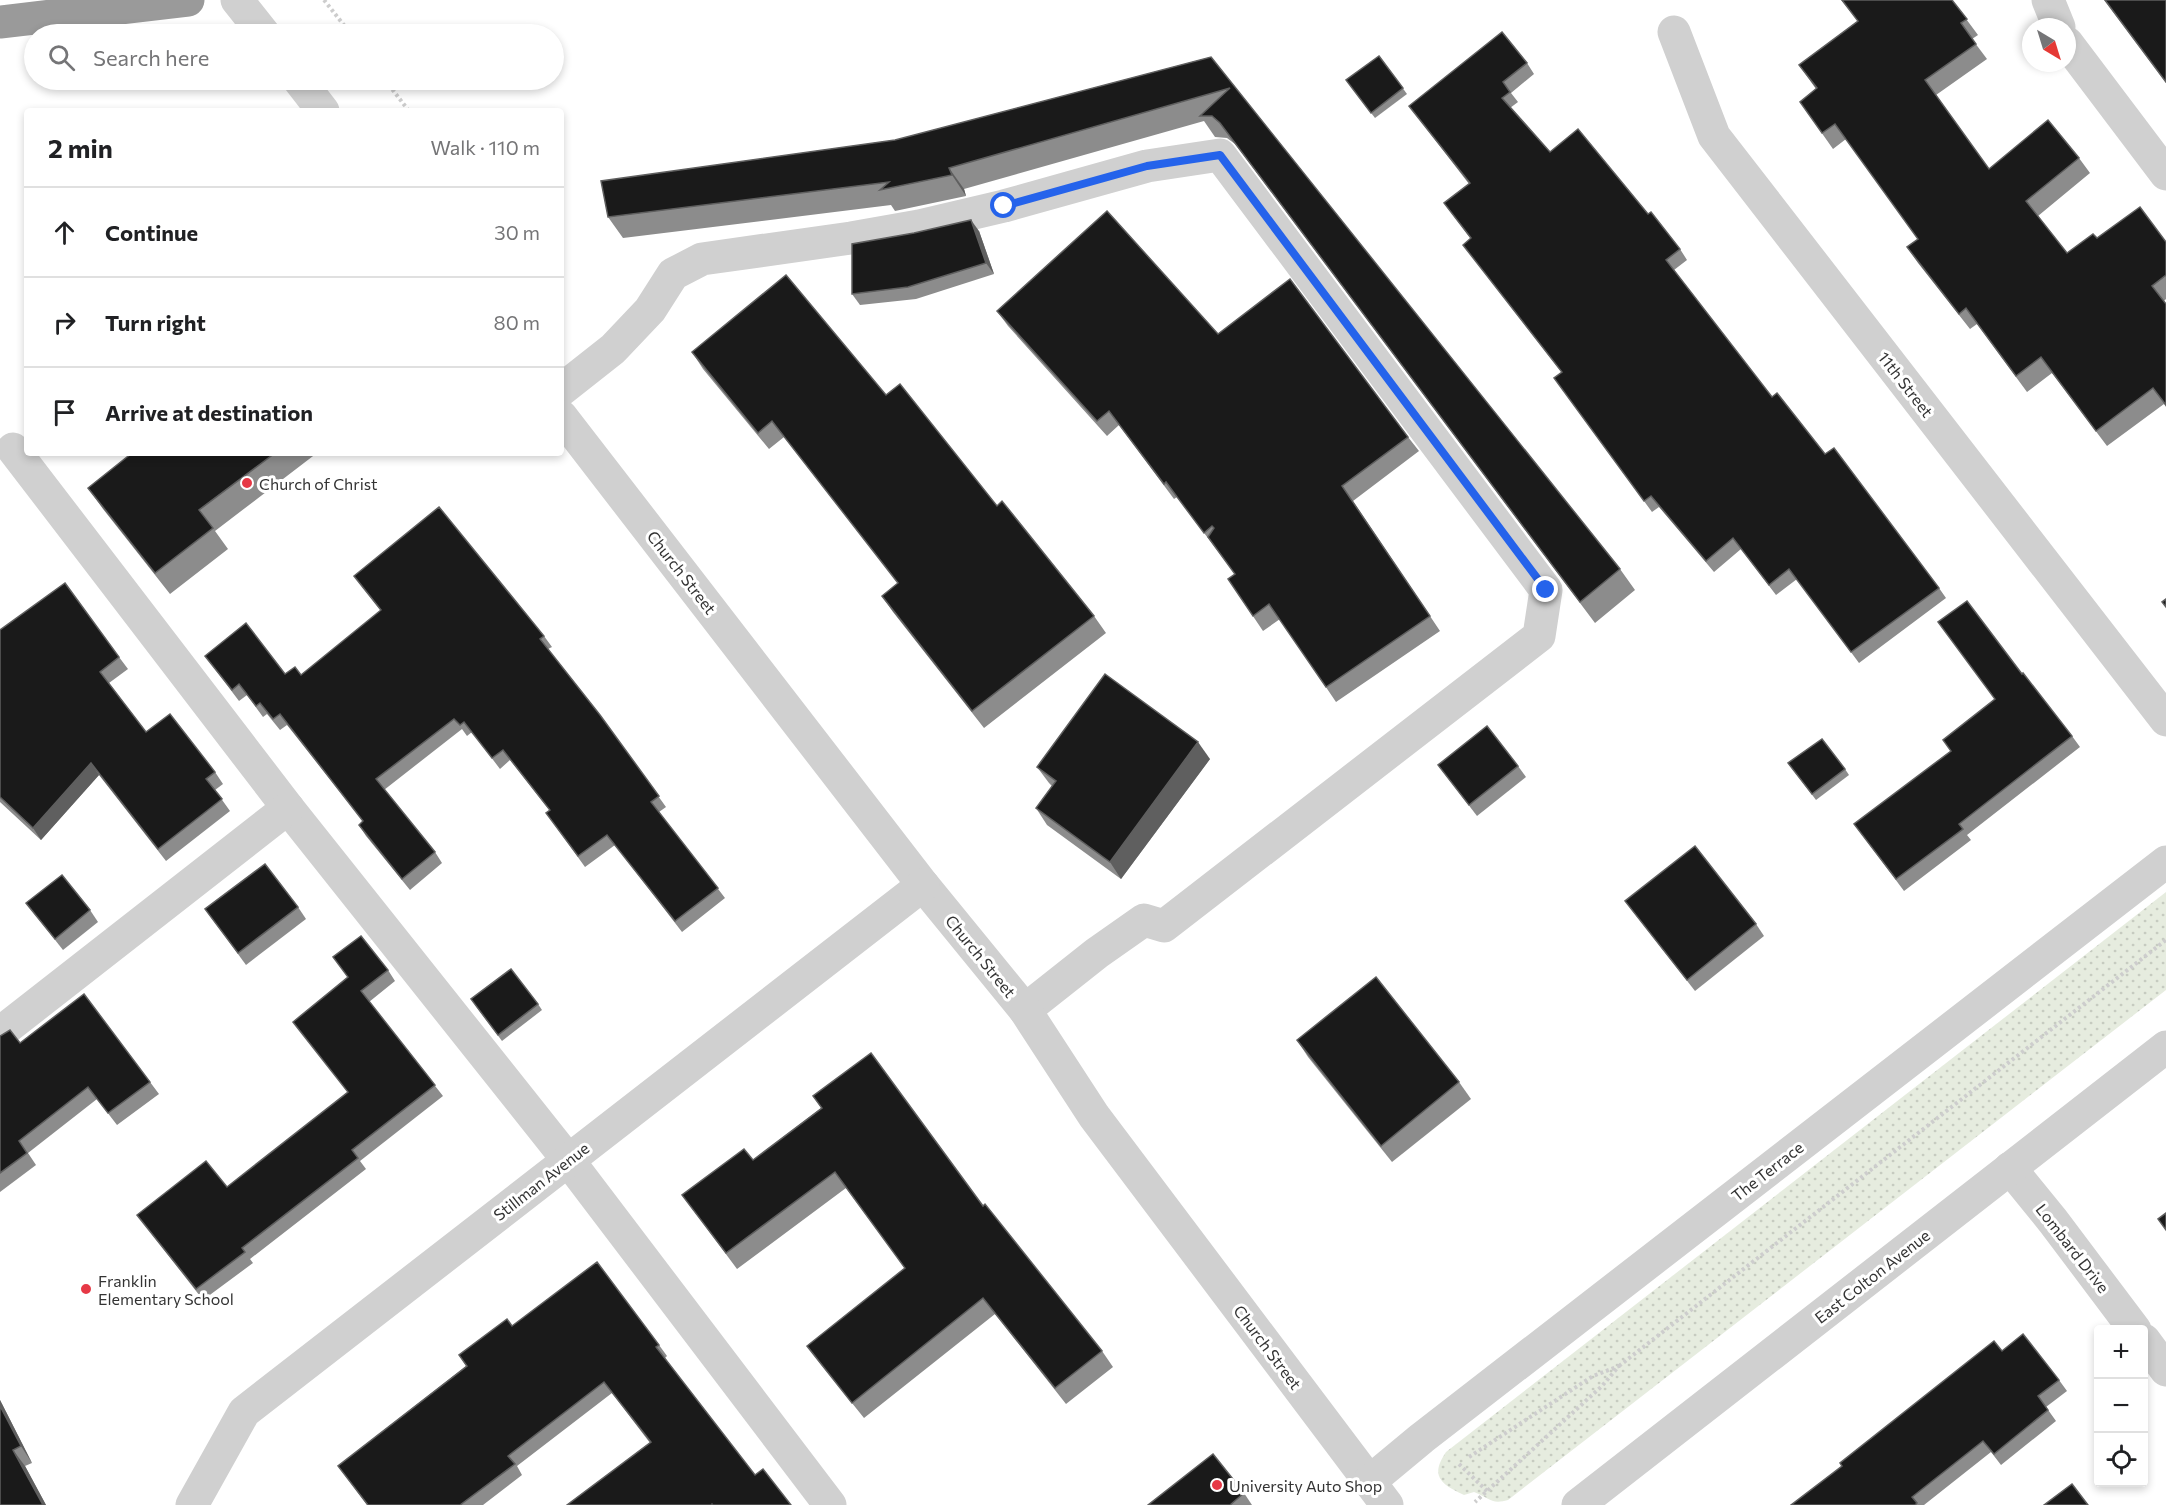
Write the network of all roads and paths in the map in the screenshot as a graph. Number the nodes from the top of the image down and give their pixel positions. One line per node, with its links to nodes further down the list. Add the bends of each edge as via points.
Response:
1 (188, 0): 6 (highway)
2 (237, 0): 7 (street)
3 (324, 0): 8 (path)
4 (2048, 0): 5 (street)
5 (2055, 18)
6 (0, 22)
7 (256, 24)
8 (343, 24)
9 (1674, 32): 19 (street, 11th Street, via 1714,136)
10 (2076, 55): 15 (street)
11 (307, 90): 13 (street)
12 (393, 90): 14 (path)
13 (321, 108)
14 (407, 108)
15 (2166, 174)
16 (564, 388): 24 (street, via 613,349 650,309 673,274 702,259 919,226 1147,166 1220,155 1546,590 1539,636 1164,926 1144,920)
17 (564, 420): 22 (street, Church Street)
18 (13, 449): 20 (street)
19 (2166, 720)
20 (288, 808): 25 (street); 27 (street)
21 (2166, 862): 36 (street, The Terrace, via 1431,1431)
22 (923, 885): 24 (street, Church Street); 27 (street, Stillman Avenue)
23 (2166, 940): 31 (path)
24 (1025, 1010): 36 (street, Church Street, via 1094,1116)
25 (0, 1033)
26 (2166, 1047): 28 (street, East Colton Avenue)
27 (568, 1160): 38 (street, Stillman Avenue, via 244,1412); 39 (street)
28 (2010, 1168): 29 (street, Lombard Drive); 40 (street, East Colton Avenue)
29 (2132, 1325)
30 (2148, 1345): 32 (street)
31 (1619, 1366): 33 (path, via 1593,1376); 35 (path)
32 (2166, 1370)
33 (1459, 1464): 34 (path); 35 (path)
34 (1449, 1467)
35 (1487, 1491): 37 (path)
36 (1378, 1493)
37 (1475, 1502)
38 (192, 1505)
39 (831, 1505)
40 (1578, 1505)

